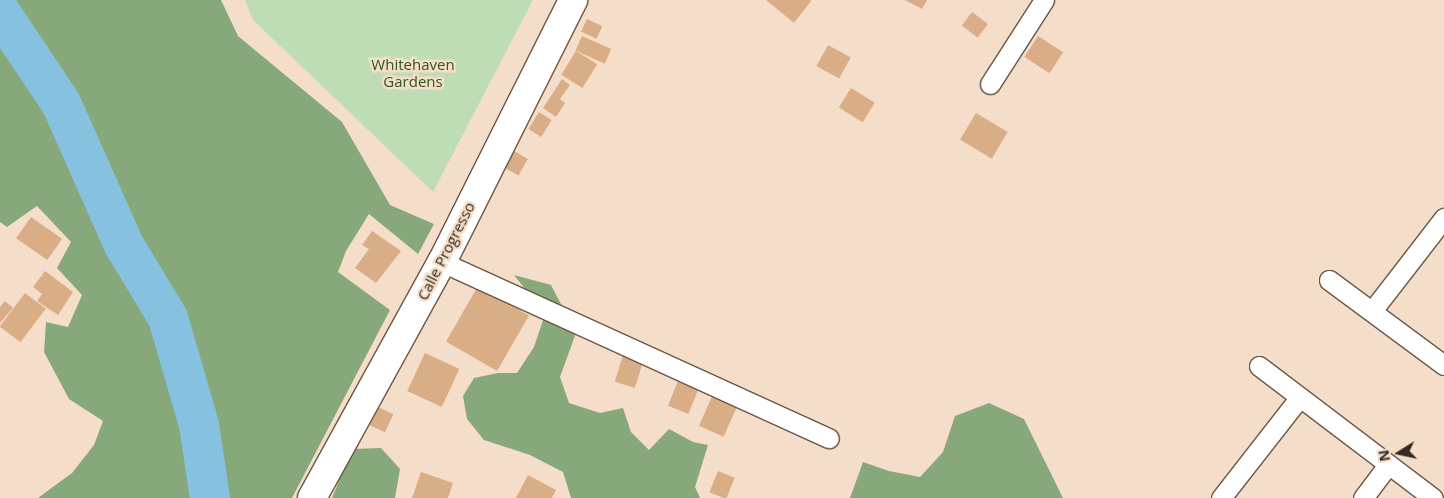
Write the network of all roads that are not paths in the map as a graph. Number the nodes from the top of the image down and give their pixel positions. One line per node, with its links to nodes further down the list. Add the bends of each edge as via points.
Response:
1 (573, 0): 5 (main road, Calle Progresso)
2 (1044, 0): 3 (street)
3 (990, 84)
4 (1444, 218): 7 (street)
5 (442, 262): 11 (street); 13 (main road, Calle Progresso)
6 (1329, 280): 7 (street)
7 (1372, 311): 9 (street)
8 (1259, 366): 10 (street)
9 (1444, 366)
10 (1300, 397): 12 (street); 14 (street)
11 (829, 438)
12 (1388, 465): 15 (street); 16 (street)
13 (312, 498)
14 (1221, 498)
15 (1363, 498)
16 (1433, 498)

